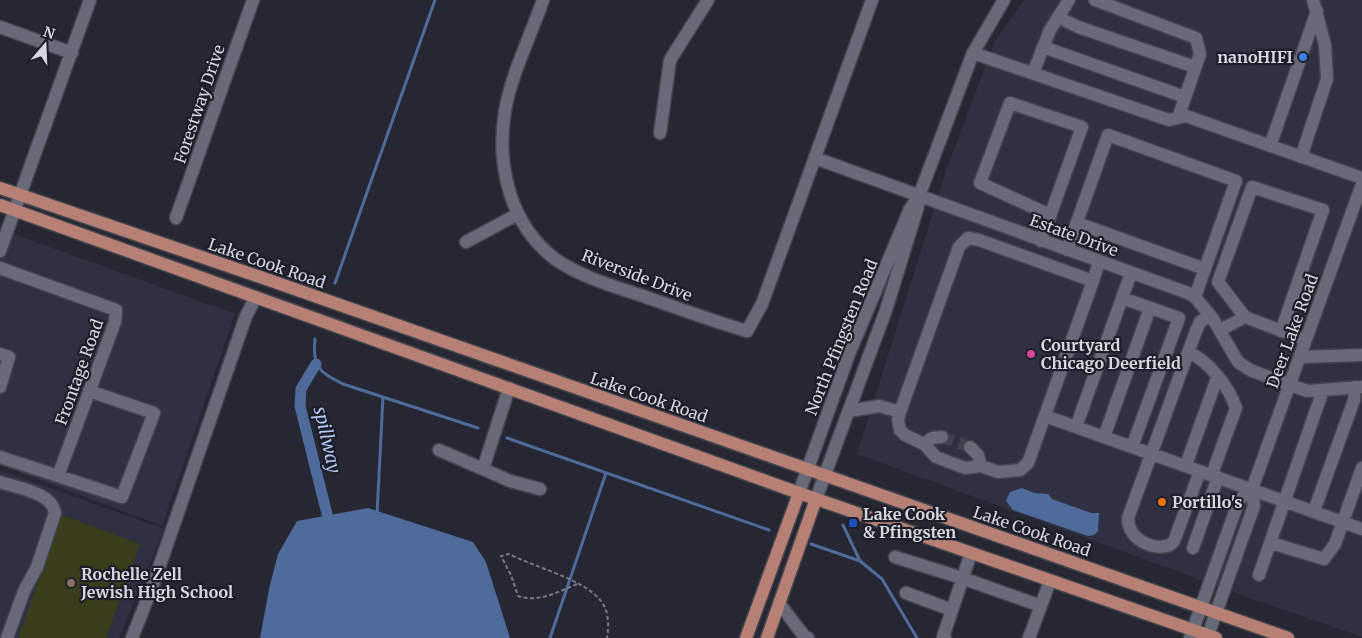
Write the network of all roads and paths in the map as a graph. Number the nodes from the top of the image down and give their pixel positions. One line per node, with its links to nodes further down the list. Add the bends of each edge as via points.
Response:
1 (90, 0): 13 (street)
2 (253, 0): 32 (street, Forestway Drive)
3 (543, 0): 30 (street, Riverside Drive, via 505,111 504,170)
4 (708, 0): 19 (street, via 670,60)
5 (872, 0): 22 (street)
6 (1004, 0): 14 (street, North Pfingsten Road)
7 (1070, 0): 10 (street)
8 (1095, 0): 15 (street, via 1196,38 1200,49)
9 (1315, 6): 20 (street); 21 (street, via 1325,45 1327,79)
10 (1058, 17): 12 (street); 15 (street)
11 (0, 27): 13 (street)
12 (1043, 48): 16 (street); 17 (street)
13 (72, 53): 26 (street)
14 (973, 53): 16 (street); 27 (street, North Pfingsten Road)
15 (1195, 68): 17 (street)
16 (1033, 73): 18 (street, via 1169,120)
17 (1185, 97): 18 (street)
18 (1178, 118): 20 (street, via 1186,116)
19 (660, 133)
20 (1270, 146): 21 (street)
21 (1301, 157): 23 (street)
22 (815, 158): 27 (street, Estate Drive); 30 (street, Riverside Drive, via 762,304 747,331 582,274 538,244)
23 (1362, 178)
24 (1362, 184): 51 (street, Deer Lake Road)
25 (0, 188): 26 (main road, Lake Cook Road)
26 (20, 195): 29 (street); 79 (main road, Lake Cook Road)
27 (919, 196): 34 (street, Estate Drive); 63 (street, North Pfingsten Road, via 917,212 888,302); 79 (street, North Pfingsten Road, via 910,209 849,354)
28 (0, 205): 29 (main road)
29 (15, 210): 37 (street); 43 (main road)
30 (518, 214): 35 (street)
31 (1050, 215): 31 (street, via 1082,127 1010,103 980,183); 34 (street)
32 (176, 218)
33 (1077, 223): 36 (street); 40 (street); 40 (street, via 1108,135 1190,164 1236,181)
34 (1041, 241): 36 (street, Estate Drive)
35 (466, 242)
36 (1067, 250): 38 (street, Estate Drive)
37 (0, 251)
38 (1099, 262): 41 (street, Estate Drive); 42 (street)
39 (0, 268): 62 (street, Frontage Road, via 116,310 116,322)
40 (1205, 269): 44 (street)
41 (1131, 273): 44 (street, Estate Drive); 45 (street)
42 (1093, 281): 64 (street, via 968,238 959,247); 65 (street)
43 (256, 297): 60 (main road); 110 (street, via 246,316)
44 (1195, 297): 47 (street, Estate Drive)
45 (1122, 298): 46 (street); 66 (street)
46 (1150, 308): 68 (street); 70 (street, via 1179,318)
47 (1210, 315): 49 (street, Estate Drive); 52 (street, via 1200,322)
48 (1244, 317): 49 (street); 50 (street); 50 (street, via 1218,282 1252,187 1323,210)
49 (1220, 330): 57 (street, Estate Drive, via 1238,362 1250,370)
50 (1281, 331): 51 (street)
51 (1306, 340): 55 (street, Deer Lake Road)
52 (1188, 352): 56 (street, via 1199,357); 73 (street)
53 (0, 354): 58 (street, via 9,357)
54 (1362, 355): 55 (street)
55 (1300, 357): 57 (street, Deer Lake Road)
56 (1217, 378): 76 (street); 80 (street, via 1232,395 1236,408)
57 (1290, 384): 61 (street, Estate Drive, via 1307,391); 85 (street, Deer Lake Road)
58 (0, 387)
59 (1358, 387): 61 (street, Estate Drive); 89 (street)
60 (509, 388): 78 (street); 86 (main road)
61 (1323, 390): 88 (street)
62 (89, 391): 81 (street, Frontage Road); 81 (street, via 154,413 122,497)
63 (849, 411): 64 (street, via 879,406); 82 (street, North Pfingsten Road)
64 (900, 412): 69 (street, via 900,430)
65 (1045, 416): 66 (street); 75 (street, via 1028,463 1020,470 998,472)
66 (1076, 427): 68 (street)
67 (942, 437): 69 (street, via 932,438)
68 (1104, 437): 70 (street)
69 (924, 444): 75 (street, via 936,457 965,468)
70 (1132, 446): 73 (street)
71 (970, 447): 75 (street, via 978,455)
72 (439, 450): 78 (street)
73 (1152, 454): 76 (street); 80 (street, via 1128,518 1131,532 1143,542 1164,547 1174,541)
74 (0, 457): 81 (street)
75 (981, 466)
76 (1186, 466): 80 (street)
77 (1362, 468): 90 (street)
78 (483, 469): 84 (street, via 510,481)
79 (807, 470): 82 (main road, Lake Cook Road); 86 (street, North Pfingsten Road)
80 (1210, 474): 85 (street); 93 (street)
81 (58, 476)
82 (825, 476): 87 (street, North Pfingsten Road); 103 (main road, Lake Cook Road)
83 (0, 482): 109 (street, via 46,499 55,513 37,567 24,591)
84 (540, 488)
85 (1252, 489): 88 (street); 103 (street, Deer Lake Road, via 1239,500); 105 (street, Deer Lake Road, via 1254,506)
86 (799, 493): 87 (main road); 112 (main road)
87 (816, 499): 94 (main road); 101 (main road)
88 (1285, 501): 89 (street); 92 (street)
89 (1314, 511): 90 (street)
90 (1344, 522): 91 (street); 92 (street, via 1335,544 1324,559)
91 (1362, 529)
92 (1271, 542): 96 (street)
93 (1193, 548)
94 (971, 553): 97 (street); 98 (main road)
95 (895, 557): 97 (street)
96 (1259, 576)
97 (962, 578): 102 (street); 104 (street)
98 (1050, 581): 102 (street); 106 (main road)
99 (577, 584): 99 (path, via 509,554 501,556 518,596 541,598); 111 (path, via 602,601 607,614)
100 (906, 593): 104 (street)
101 (779, 602): 107 (street); 113 (main road)
102 (1041, 606): 115 (street)
103 (1201, 607): 105 (main road, Lake Cook Road); 106 (street, Deer Lake Road)
104 (952, 610): 114 (street)
105 (1215, 612): 108 (street, Deer Lake Road); 116 (main road, Lake Cook Road)
106 (1192, 634): 108 (main road)
107 (804, 637)
108 (1210, 637)
109 (7, 638)
110 (132, 638)
111 (607, 638)
112 (746, 638)
113 (767, 638)
114 (945, 638)
115 (1030, 638)
116 (1288, 638)

